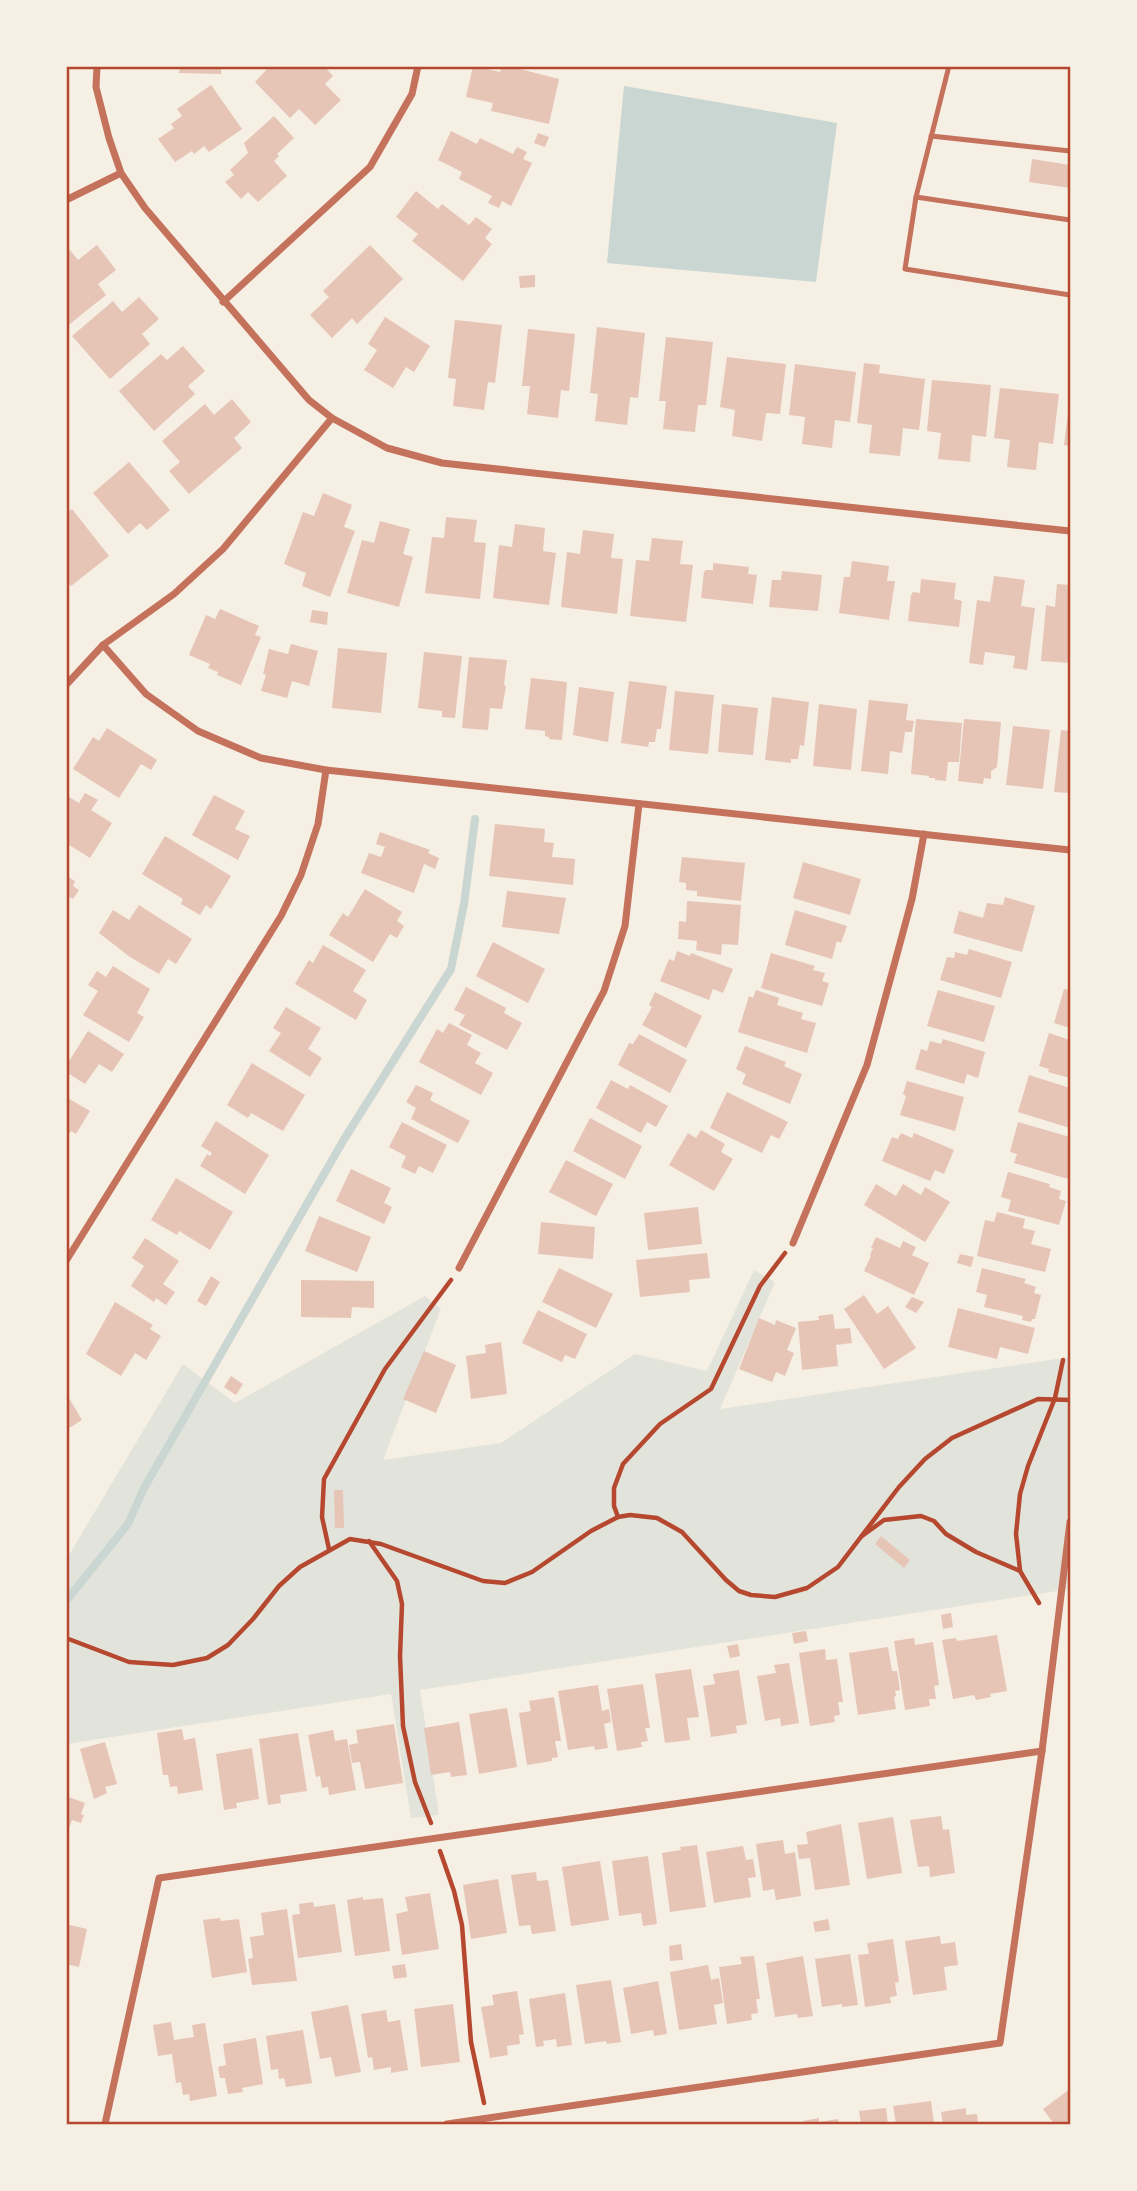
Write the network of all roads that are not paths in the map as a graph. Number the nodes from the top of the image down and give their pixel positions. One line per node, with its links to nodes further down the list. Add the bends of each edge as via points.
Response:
1 (97, 66): 6 (street, via 96,88)
2 (418, 66): 11 (street, via 412,94 370,167)
3 (948, 66): 4 (lane)
4 (931, 136): 5 (lane); 7 (lane)
5 (1070, 151)
6 (121, 173): 8 (street); 11 (street)
7 (916, 197): 9 (lane); 10 (lane, via 905,269)
8 (66, 200)
9 (1070, 220)
10 (1070, 295)
11 (223, 302): 12 (street, via 309,400)
12 (332, 418): 13 (street, via 387,448 442,463); 14 (street, via 223,549 174,594)
13 (1070, 531)
14 (103, 645): 15 (street); 16 (street, via 146,694 198,731 261,758)
15 (66, 685)
16 (326, 770): 17 (street); 21 (street, via 317,824 301,875 281,916)
17 (639, 804): 18 (street); 22 (street, via 625,926 604,991)
18 (924, 834): 19 (street); 20 (street, via 912,899 867,1065)
19 (1070, 850)
20 (793, 1242)
21 (66, 1261)
22 (459, 1268)
23 (1070, 1522): 24 (street)
24 (1042, 1751): 25 (street, via 159,1878); 26 (street, via 1000,2043)
25 (105, 2124)
26 (447, 2124)

